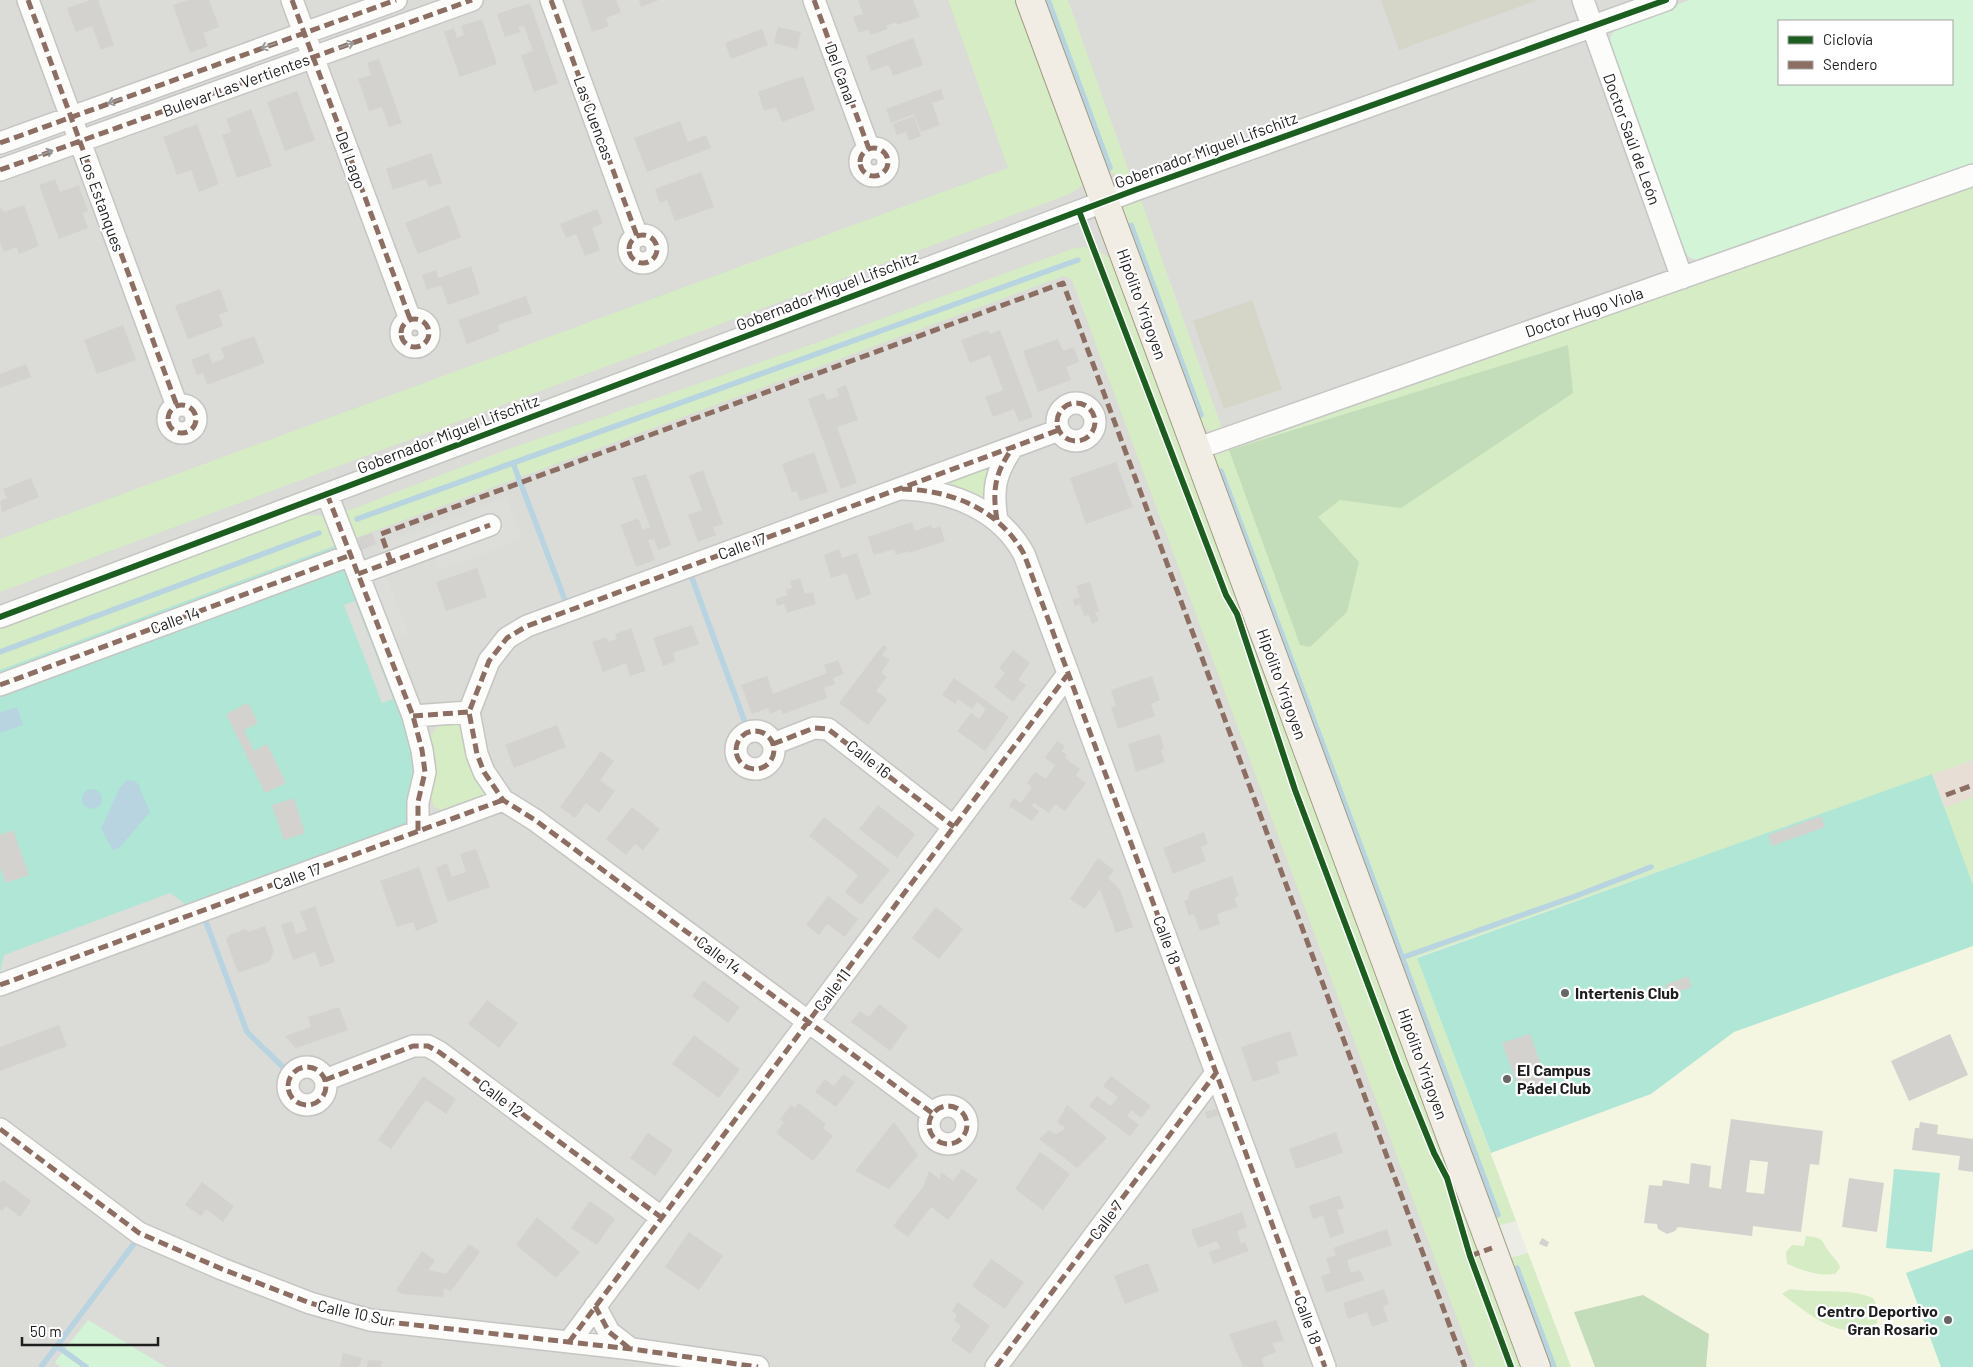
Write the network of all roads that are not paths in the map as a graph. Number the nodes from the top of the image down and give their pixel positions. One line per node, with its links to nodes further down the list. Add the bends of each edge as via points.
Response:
1 (28, 0): 13 (street, Los Estanques)
2 (292, 0): 11 (street, Del Lago)
3 (396, 0): 11 (street, Bulevar Las Vertientes)
4 (472, 0): 12 (street, Bulevar Las Vertientes, one-way to 4)
5 (551, 0): 20 (street, Las Cuencas)
6 (814, 0): 16 (street, Del Canal)
7 (1030, 0): 19 (main road, Hipólito Yrigoyen)
8 (1583, 0): 10 (street, Doctor Saúl de León)
9 (1666, 0): 10 (street, Gobernador Miguel Lifschitz)
10 (1592, 26): 19 (street, Gobernador Miguel Lifschitz); 21 (street, Doctor Saúl de León)
11 (304, 33): 12 (street, Del Lago); 13 (street, Bulevar Las Vertientes, one-way to 13)
12 (313, 57): 14 (street, Bulevar Las Vertientes); 22 (street, Del Lago)
13 (71, 117): 14 (street, Los Estanques); 15 (street, Bulevar Las Vertientes)
14 (80, 141): 17 (street, Bulevar Las Vertientes, one-way to 14); 23 (street, Los Estanques)
15 (0, 143)
16 (869, 149)
17 (0, 170)
18 (1973, 175): 21 (street, Doctor Hugo Viola)
19 (1104, 202): 26 (main road, Hipólito Yrigoyen); 28 (street, Gobernador Miguel Lifschitz)
20 (637, 236)
21 (1682, 278): 26 (street, Doctor Hugo Viola)
22 (410, 319)
23 (177, 406)
24 (1059, 430): 25 (street, Calle 17)
25 (1013, 446): 27 (street, Calle 17); 29 (street, via 995,481)
26 (1196, 449): 54 (main road, Hipólito Yrigoyen)
27 (896, 489): 29 (street, Calle 18, via 924,490 950,496); 35 (street, Calle 17, via 527,626 507,638 488,661)
28 (327, 494): 31 (street); 32 (street, Gobernador Miguel Lifschitz)
29 (997, 520): 33 (street, Calle 18, via 1015,537 1024,554)
30 (490, 525): 31 (street, Calle 14)
31 (354, 564): 34 (street, Calle 14); 36 (street)
32 (0, 617)
33 (1068, 674): 39 (street, Calle 11); 43 (street, Calle 18)
34 (0, 685)
35 (469, 712): 36 (street); 38 (street, via 477,754 484,772)
36 (413, 716): 40 (street, via 424,772 418,802)
37 (773, 744): 39 (street, Calle 16, via 814,728 828,729)
38 (503, 800): 40 (street, Calle 17); 42 (street, Calle 14, via 543,826)
39 (954, 827): 42 (street, Calle 11)
40 (418, 831): 41 (street, Calle 17)
41 (0, 985)
42 (808, 1022): 45 (street, Calle 14); 47 (street, Calle 11)
43 (1216, 1073): 52 (street, Calle 7); 53 (street, Calle 18)
44 (324, 1080): 47 (street, Calle 12, via 413,1046 428,1046)
45 (932, 1113)
46 (0, 1129): 49 (street, Calle 10 Sur, via 140,1233 222,1270 310,1303 370,1320)
47 (662, 1218): 48 (street, Calle 11)
48 (595, 1306): 49 (street, Calle 11); 50 (street, via 609,1332)
49 (568, 1342): 50 (street, Calle 10 Sur)
50 (632, 1349): 51 (street, Calle 10 Sur)
51 (758, 1367)
52 (996, 1367)
53 (1325, 1367)
54 (1536, 1367)

